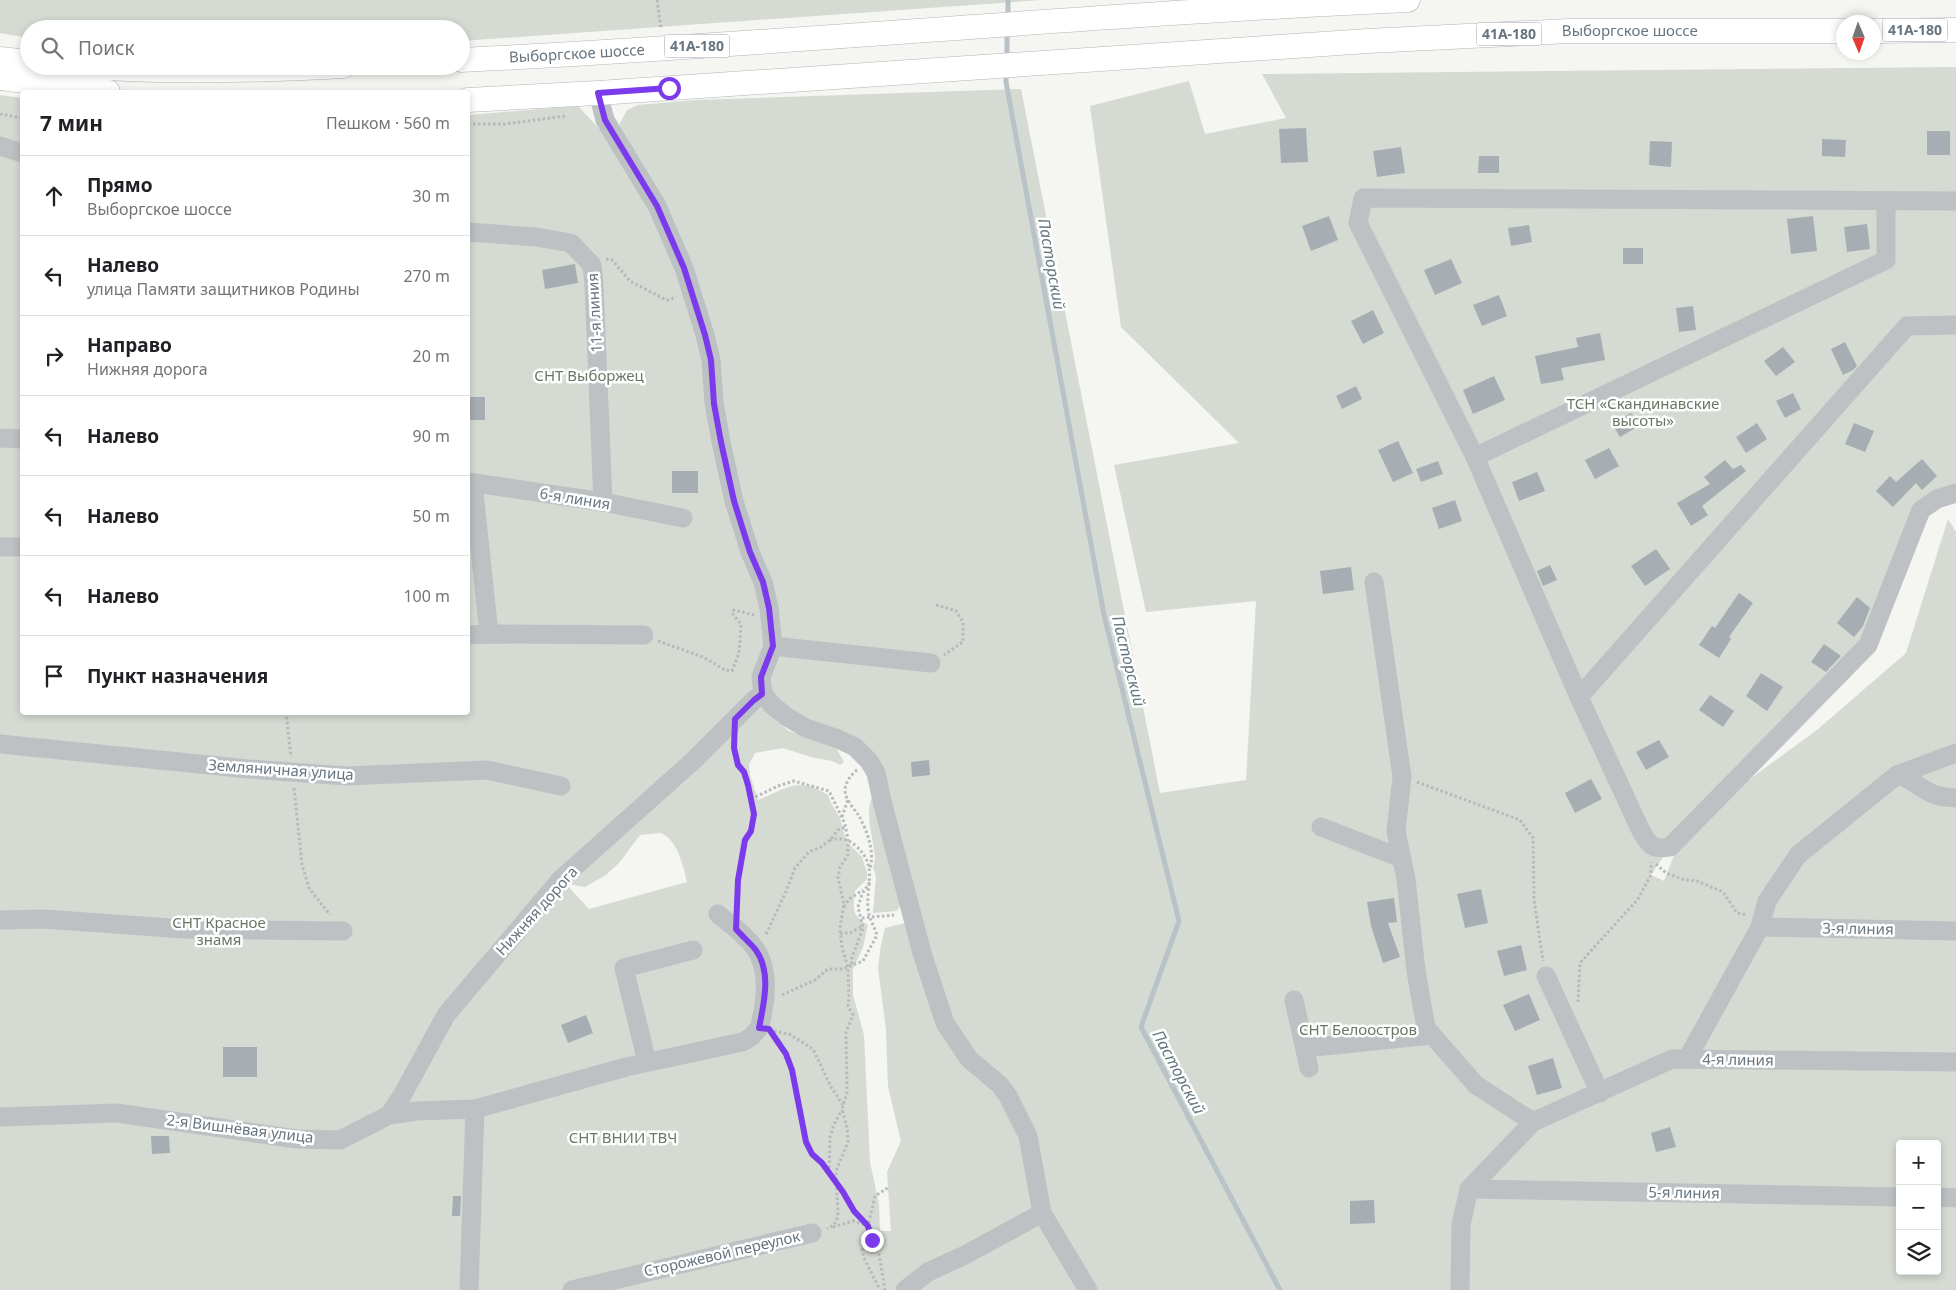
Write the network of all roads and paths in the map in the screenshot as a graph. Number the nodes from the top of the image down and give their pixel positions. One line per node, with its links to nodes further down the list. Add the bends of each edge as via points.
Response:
1 (657, 0): 6 (path)
2 (1408, 0): 8 (main road, Выборгское шоссе / 41А-180)
3 (1836, 30): 12 (main road, Выборгское шоссе / 41А-180, via 1569,31 1359,41)
4 (1881, 30): 5 (main road, 41А-180)
5 (1956, 30)
6 (663, 38)
7 (0, 59): 9 (main road)
8 (470, 59)
9 (20, 61)
10 (0, 78): 11 (main road)
11 (93, 90)
12 (598, 93): 13 (main road, 41А-180); 24 (street, via 605,120 657,206)
13 (470, 100)
14 (0, 114): 16 (path)
15 (573, 115): 17 (path, via 505,124)
16 (20, 118)
17 (470, 124)
18 (0, 146): 19 (street)
19 (20, 152)
20 (1956, 201): 21 (street)
21 (1886, 202): 28 (street, via 1886,260); 28 (street, via 1363,198 1358,223)
22 (470, 232): 23 (street, 11-я линия, via 571,243)
23 (592, 264): 24 (path, via 604,258 612,260 630,281 666,300); 31 (street, 11-я линия)
24 (691, 290): 41 (street, via 711,360 714,404 734,501 766,593)
25 (1956, 325): 44 (street, via 1908,326)
26 (0, 438): 27 (street)
27 (20, 439)
28 (1475, 457): 44 (street)
29 (470, 482): 31 (street, 6-я линия); 38 (street)
30 (1956, 493): 44 (street, via 1937,499 1921,510 1868,644 1670,847 1659,849 1649,845)
31 (603, 502): 32 (street, 6-я линия)
32 (683, 518)
33 (0, 546): 34 (street)
34 (20, 547)
35 (1374, 582): 52 (street)
36 (936, 605): 42 (path, via 956,611 963,622 963,642)
37 (757, 616): 40 (path, via 734,610 732,613 742,624 740,653 732,671)
38 (489, 634): 39 (street); 40 (street)
39 (470, 635)
40 (644, 635)
41 (773, 646): 42 (street); 43 (street, via 761,677)
42 (931, 663)
43 (762, 694): 46 (street, Нижняя дорога); 49 (street, via 787,717 855,747)
44 (1579, 697)
45 (286, 715): 50 (path)
46 (735, 719): 56 (path, via 734,748); 93 (street, Нижняя дорога, via 561,879 446,1015)
47 (0, 744): 50 (street, Земляничная улица)
48 (1956, 753): 51 (street)
49 (869, 761): 55 (path, via 849,777 845,786); 67 (street, via 876,773)
50 (293, 772): 53 (street, Земляничная улица, via 347,776 487,770); 75 (path, via 302,865 309,888)
51 (1897, 775): 54 (street, via 1907,777 1929,792); 72 (street, via 1798,855 1767,901)
52 (1402, 776): 62 (street, via 1396,831); 82 (path, via 1520,820 1525,826 1533,838 1534,900)
53 (560, 786)
54 (1956, 798)
55 (848, 799): 57 (path); 63 (path, via 866,834 873,858)
56 (752, 800): 57 (path, via 794,781 829,791); 74 (path, via 754,814 751,831 745,840 738,880)
57 (842, 818): 58 (path)
58 (846, 827): 60 (path, via 838,830); 61 (path)
59 (1321, 827): 62 (street)
60 (830, 840): 61 (path); 79 (path, via 809,852 795,868)
61 (848, 840): 63 (path, via 865,855); 66 (path, via 848,855 838,878)
62 (1401, 858): 86 (street, via 1416,971 1426,1028)
63 (870, 868): 64 (path)
64 (870, 882): 65 (path); 69 (path)
65 (864, 889): 66 (path); 70 (path, via 858,907)
66 (844, 907): 77 (path)
67 (912, 913): 69 (path); 108 (street, via 945,1022 969,1059 1000,1085 1028,1136)
68 (718, 914): 74 (street)
69 (869, 916): 70 (path); 80 (path, via 877,935 864,961)
70 (862, 918): 73 (path)
71 (0, 920): 75 (street, via 44,919 184,929)
72 (1761, 922): 76 (street, 3-я линия); 85 (path, via 1737,912 1723,892 1666,873 1652,860 1651,875 1638,900 1580,963 1580,990); 88 (street)
73 (863, 926): 77 (path); 80 (path)
74 (736, 929): 79 (street)
75 (343, 931)
76 (1956, 931)
77 (840, 934): 81 (path)
78 (693, 950): 89 (street, via 624,968)
79 (759, 955): 84 (street, via 766,991)
80 (852, 964): 81 (path)
81 (848, 967): 84 (path, via 828,969 814,980 786,992); 94 (path, via 848,1006 853,1015 846,1032)
82 (1546, 976): 85 (street)
83 (1294, 1000): 87 (street)
84 (762, 1014): 89 (street, 2-я Вишнёвая улица, via 759,1028 750,1039)
85 (1573, 1034): 92 (street)
86 (1432, 1035): 87 (street); 100 (street, via 1476,1085)
87 (1305, 1048): 91 (street)
88 (1687, 1059): 90 (street, 4-я линия); 92 (street, 4-я линия, via 1672,1059)
89 (647, 1062): 95 (street, 2-я Вишнёвая улица)
90 (1956, 1062)
91 (1309, 1068)
92 (1600, 1093): 100 (street, 4-я линия)
93 (403, 1094): 97 (street); 98 (street, Нижняя дорога)
94 (843, 1105): 96 (path); 101 (path, via 813,1049 789,1034 769,1029 786,1054 792,1070 806,1142)
95 (475, 1110): 97 (street, 2-я Вишнёвая улица); 112 (street)
96 (842, 1110): 101 (path, via 830,1137); 102 (path, via 848,1142 836,1171)
97 (417, 1111): 98 (street, 2-я Вишнёвая улица)
98 (389, 1115): 99 (street, 2-я Вишнёвая улица, via 340,1140 297,1139 118,1113)
99 (0, 1117)
100 (1533, 1122): 104 (street)
101 (830, 1175): 102 (path)
102 (836, 1182): 109 (path); 110 (path, via 838,1216 834,1225)
103 (890, 1187): 109 (path, via 876,1196)
104 (1469, 1189): 105 (street, 5-я линия); 118 (street, via 1461,1225)
105 (1896, 1197)
106 (1941, 1197): 107 (street)
107 (1956, 1198)
108 (1042, 1212): 116 (street, via 964,1256 928,1272); 117 (street)
109 (868, 1226): 110 (path, via 853,1221); 111 (path)
110 (819, 1231): 113 (street, Сторожевой переулок)
111 (872, 1240): 114 (path, via 862,1250); 115 (path, via 879,1254)
112 (469, 1290)
113 (572, 1290)
114 (880, 1290)
115 (885, 1290)
116 (905, 1290)
117 (1088, 1290)
118 (1460, 1290)

